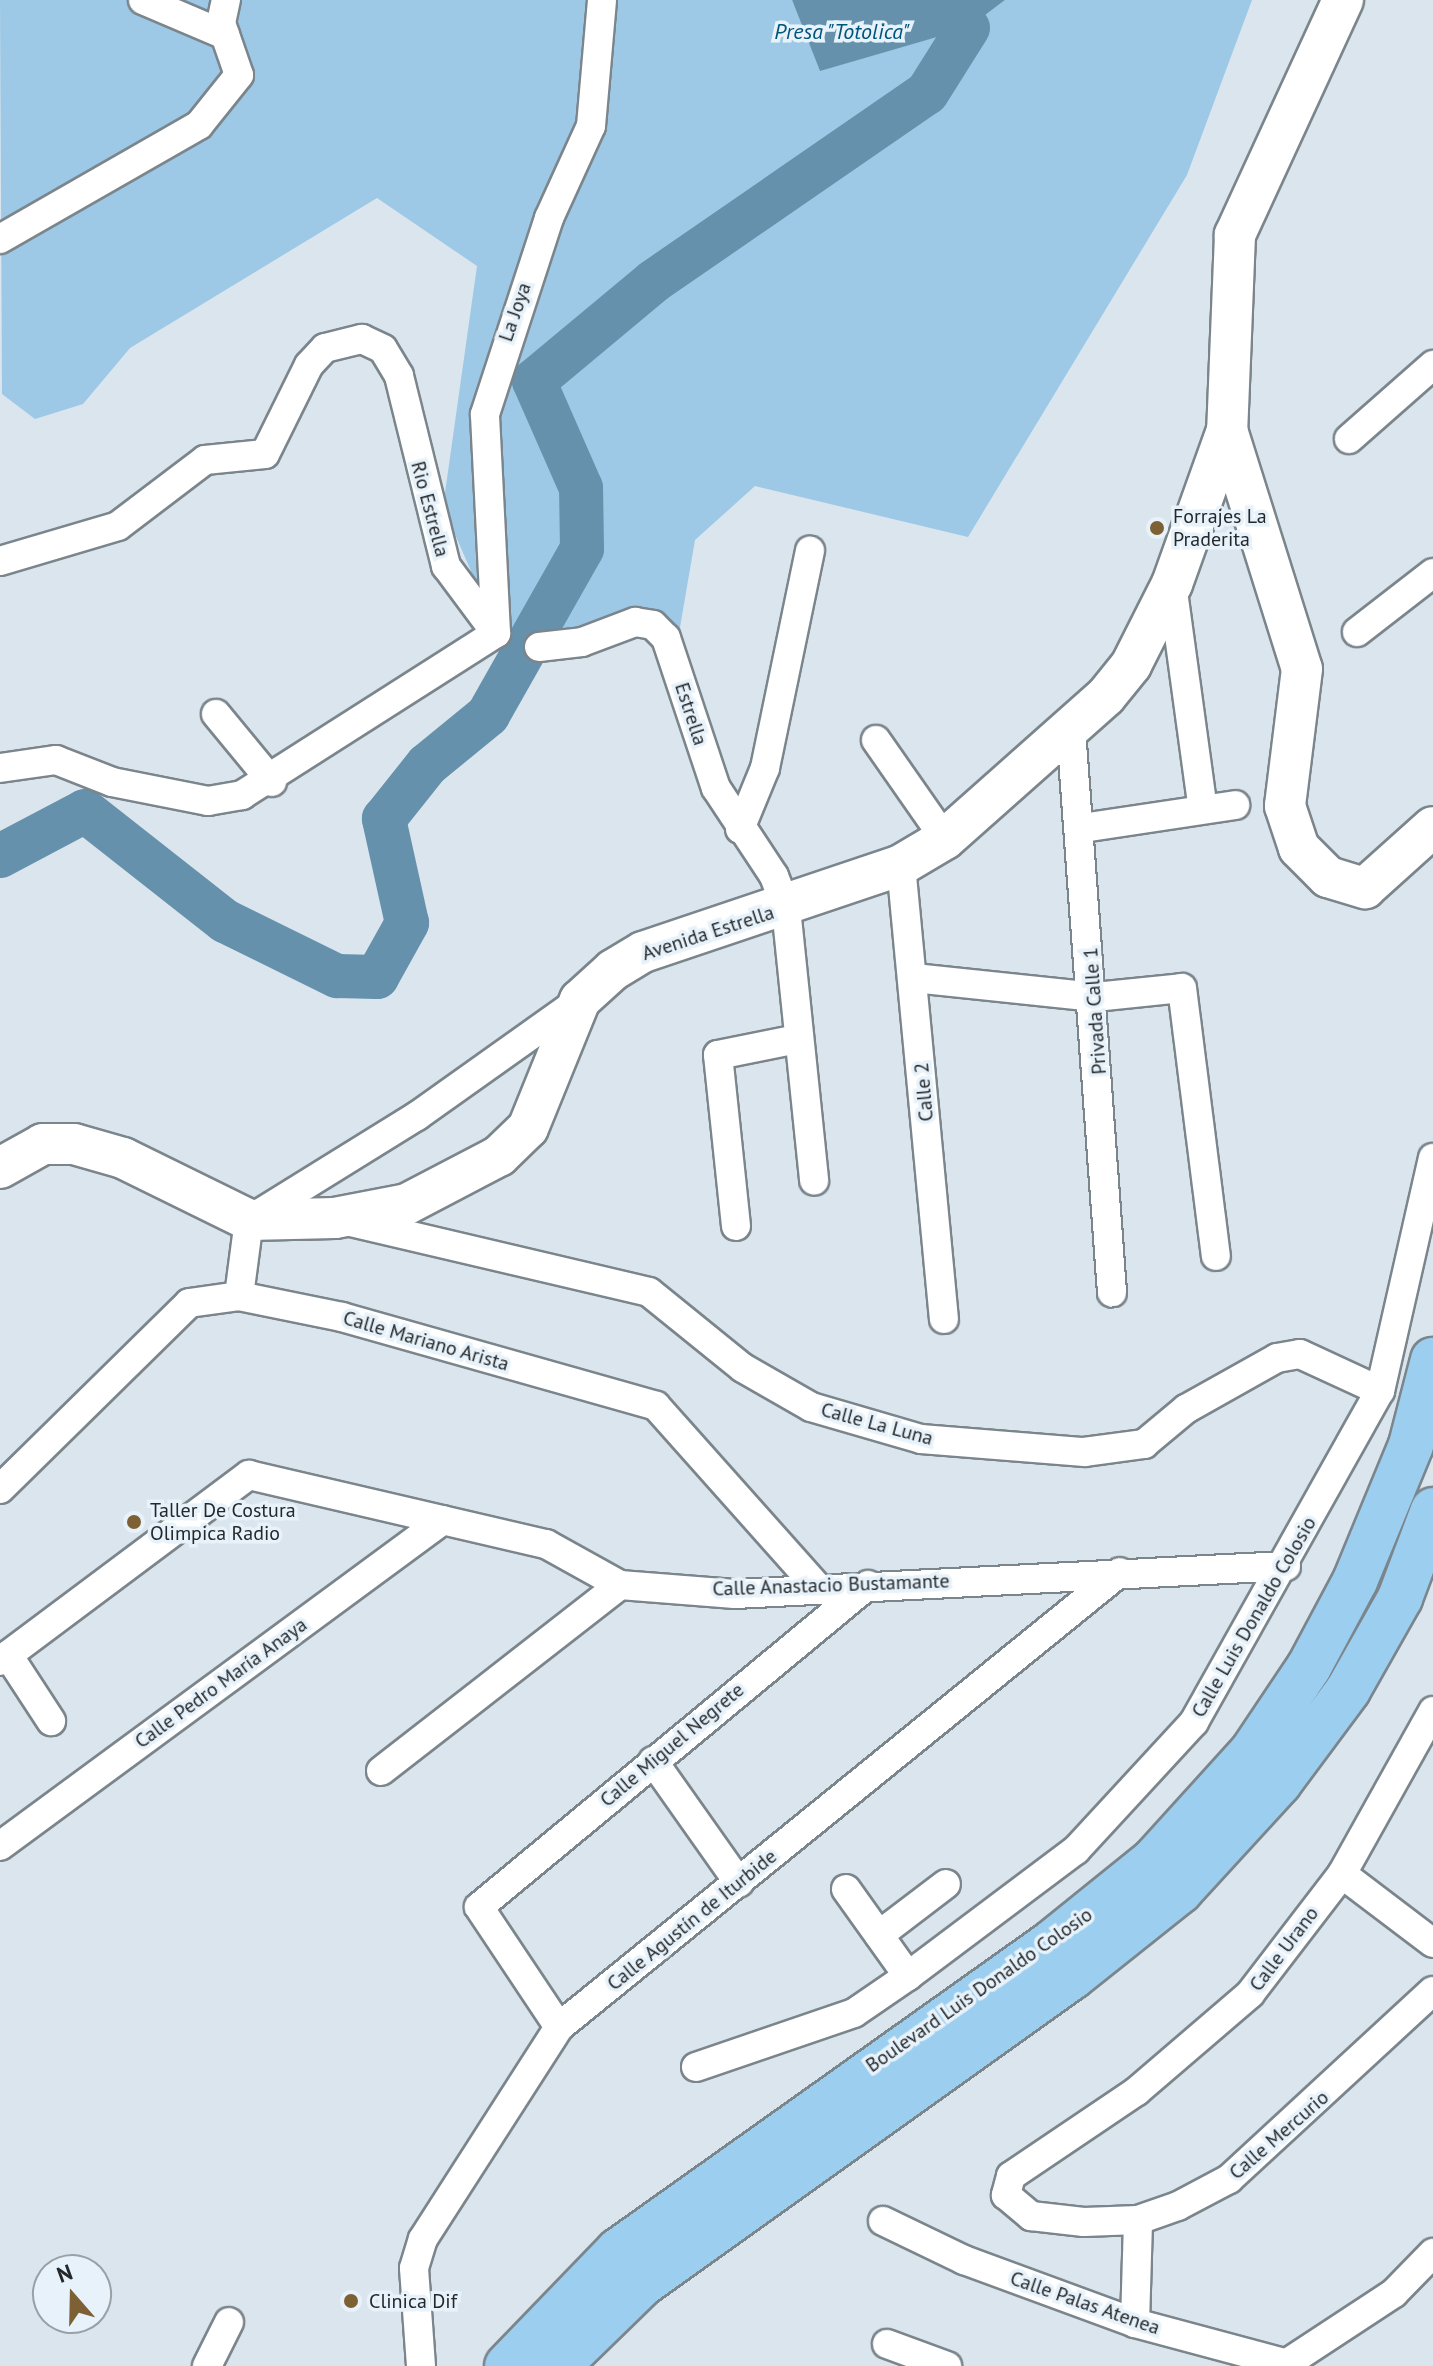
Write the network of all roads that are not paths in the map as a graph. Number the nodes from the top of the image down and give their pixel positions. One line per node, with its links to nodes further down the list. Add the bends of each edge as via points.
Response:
1 (143, 0): 5 (street)
2 (226, 0): 5 (street)
3 (602, 0): 15 (street, La Joya, via 591,126 549,218 485,414)
4 (1343, 0): 8 (street, via 1235,235)
5 (225, 35): 6 (street, via 239,75 199,125)
6 (0, 239)
7 (1433, 365): 9 (street)
8 (1227, 430): 13 (street, Avenida Estrella); 24 (street, via 1302,669 1285,806 1299,848 1328,877 1365,888)
9 (1349, 439)
10 (810, 551): 26 (street, via 765,768)
11 (0, 561): 15 (street, Rio Estrella, via 118,526 205,460 265,454 309,365 325,348 362,339 383,349 399,376 446,566)
12 (1433, 573): 14 (street)
13 (1172, 584): 18 (street, Avenida Estrella, via 1131,665); 23 (street)
14 (1357, 632)
15 (497, 634): 21 (street)
16 (539, 647): 26 (street, Estrella, via 582,642 635,622 653,625 666,638 716,788)
17 (216, 714): 21 (street)
18 (1071, 730): 25 (street, Privada Calle 1); 27 (street, Avenida Estrella)
19 (876, 740): 27 (street)
20 (0, 768): 21 (street, via 56,760 112,782 208,801)
21 (272, 782)
22 (1235, 805): 23 (street)
23 (1203, 809): 25 (street)
24 (1433, 827)
25 (1082, 828): 31 (street, Privada Calle 1)
26 (740, 829): 29 (street, Estrella, via 774,876)
27 (945, 839): 28 (street, Avenida Estrella)
28 (901, 865): 29 (street, Avenida Estrella); 30 (street, Calle 2)
29 (786, 908): 32 (street, Avenida Estrella, via 643,952); 33 (street, Estrella)
30 (914, 978): 31 (street); 43 (street, Calle 2)
31 (1095, 997): 40 (street, via 1172,986 1188,997); 41 (street, Privada Calle 1)
32 (580, 1000): 37 (street, via 528,1128 499,1156 407,1204); 38 (street, via 417,1116)
33 (797, 1039): 36 (street, Estrella); 39 (street, via 718,1055)
34 (1433, 1158): 45 (street, Calle Luis Donaldo Colosio)
35 (0, 1168): 38 (street, via 43,1144 74,1144 123,1158)
36 (814, 1181)
37 (335, 1218): 38 (street); 45 (street, Calle La Luna, via 649,1292 743,1368 811,1407 921,1439 1084,1452 1144,1444 1186,1409 1277,1358 1300,1354)
38 (249, 1220): 42 (street)
39 (736, 1226)
40 (1216, 1256)
41 (1112, 1293)
42 (239, 1296): 46 (street, Calle Mariano Arista, via 189,1303); 53 (street, Calle Mariano Arista, via 342,1317 656,1406)
43 (944, 1319)
44 (1433, 1360): 79 (highway, Boulevard Luis Donaldo Colosio, via 1411,1445 1355,1581 1309,1667 1252,1752 1154,1860 1050,1944 618,2251)
45 (1380, 1391): 49 (street, Calle Luis Donaldo Colosio)
46 (7, 1479)
47 (1433, 1510): 80 (highway, Boulevard Luis Donaldo Colosio, via 1400,1598 1348,1690 1279,1783 1180,1891 1072,1977 642,2284)
48 (443, 1520): 51 (street, Calle Anastacio Bustamante, via 546,1544); 54 (street, Calle Anastacio Bustamante, via 249,1475); 59 (street, Calle Pedro María Anaya)
49 (1286, 1566): 50 (street, Calle Anastacio Bustamante); 66 (street, Calle Luis Donaldo Colosio, via 1194,1722 1076,1850)
50 (1120, 1572): 52 (street, Calle Anastacio Bustamante); 61 (street, Calle Agustín de Iturbide)
51 (620, 1585): 53 (street, Calle Anastacio Bustamante, via 735,1594); 58 (street)
52 (868, 1585): 53 (street, Calle Anastacio Bustamante); 57 (street, Calle Miguel Negrete)
53 (819, 1589)
54 (4, 1658): 56 (street)
55 (1433, 1711): 60 (street, Calle Urano)
56 (51, 1721)
57 (653, 1761): 61 (street); 68 (street, Calle Miguel Negrete, via 479,1907)
58 (381, 1771)
59 (0, 1846)
60 (1342, 1874): 65 (street); 70 (street, Calle Urano, via 1250,1994 1137,2091 1011,2176)
61 (739, 1883): 68 (street, Calle Agustín de Iturbide)
62 (946, 1884): 64 (street)
63 (846, 1889): 64 (street)
64 (879, 1935): 66 (street)
65 (1433, 1943)
66 (908, 1976): 69 (street, Calle Luis Donaldo Colosio, via 854,2013)
67 (1433, 1991): 71 (street, Calle Mercurio, via 1229,2179)
68 (559, 2027): 78 (street, Calle Agustín de Iturbide, via 423,2239 414,2268)
69 (696, 2067)
70 (1006, 2195): 71 (street, Calle Mercurio, via 1031,2216)
71 (1138, 2220): 75 (street)
72 (883, 2221): 75 (street, Calle Palas Atenea, via 964,2260)
73 (1433, 2253): 82 (street, via 1394,2293)
74 (229, 2322): 77 (street)
75 (1135, 2323): 82 (street, Calle Palas Atenea)
76 (887, 2344): 81 (street)
77 (207, 2366)
78 (421, 2366)
79 (507, 2366)
80 (558, 2366)
81 (947, 2366)
82 (1288, 2366)

